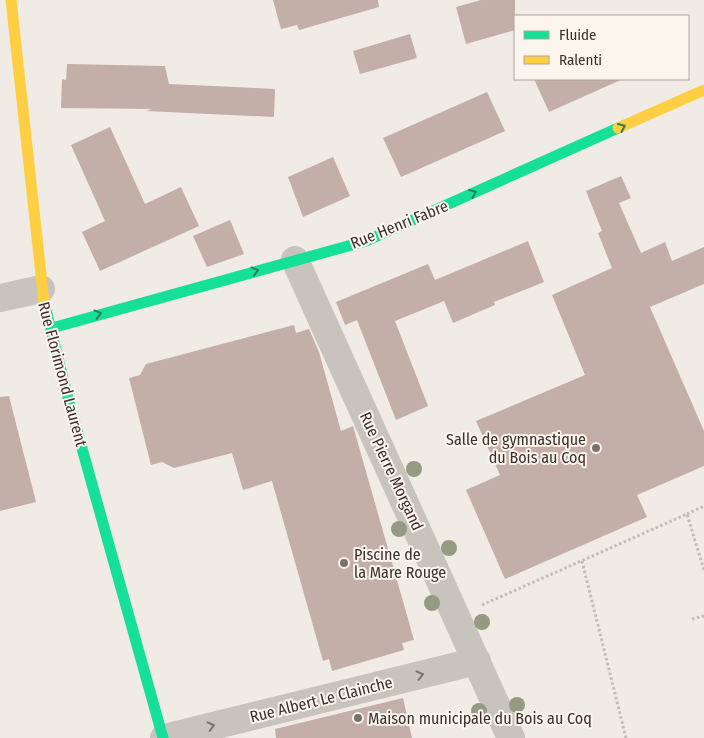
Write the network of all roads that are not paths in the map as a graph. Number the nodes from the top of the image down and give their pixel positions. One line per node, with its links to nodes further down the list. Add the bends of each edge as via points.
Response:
1 (10, 0): 4 (street, Rue Florimond Laurent)
2 (704, 90): 3 (street, Rue Henri Fabre, one-way to 2, via 366,241)
3 (295, 260): 6 (street, Rue Henri Fabre, one-way to 3); 7 (street, Rue Pierre Morgand)
4 (41, 289): 5 (street); 6 (street, Rue Florimond Laurent)
5 (0, 298)
6 (52, 328): 8 (street, Rue Florimond Laurent)
7 (477, 661): 8 (street, Rue Albert Le Clainche, one-way to 7); 9 (street, Rue Pierre Morgand)
8 (163, 738)
9 (511, 738)

